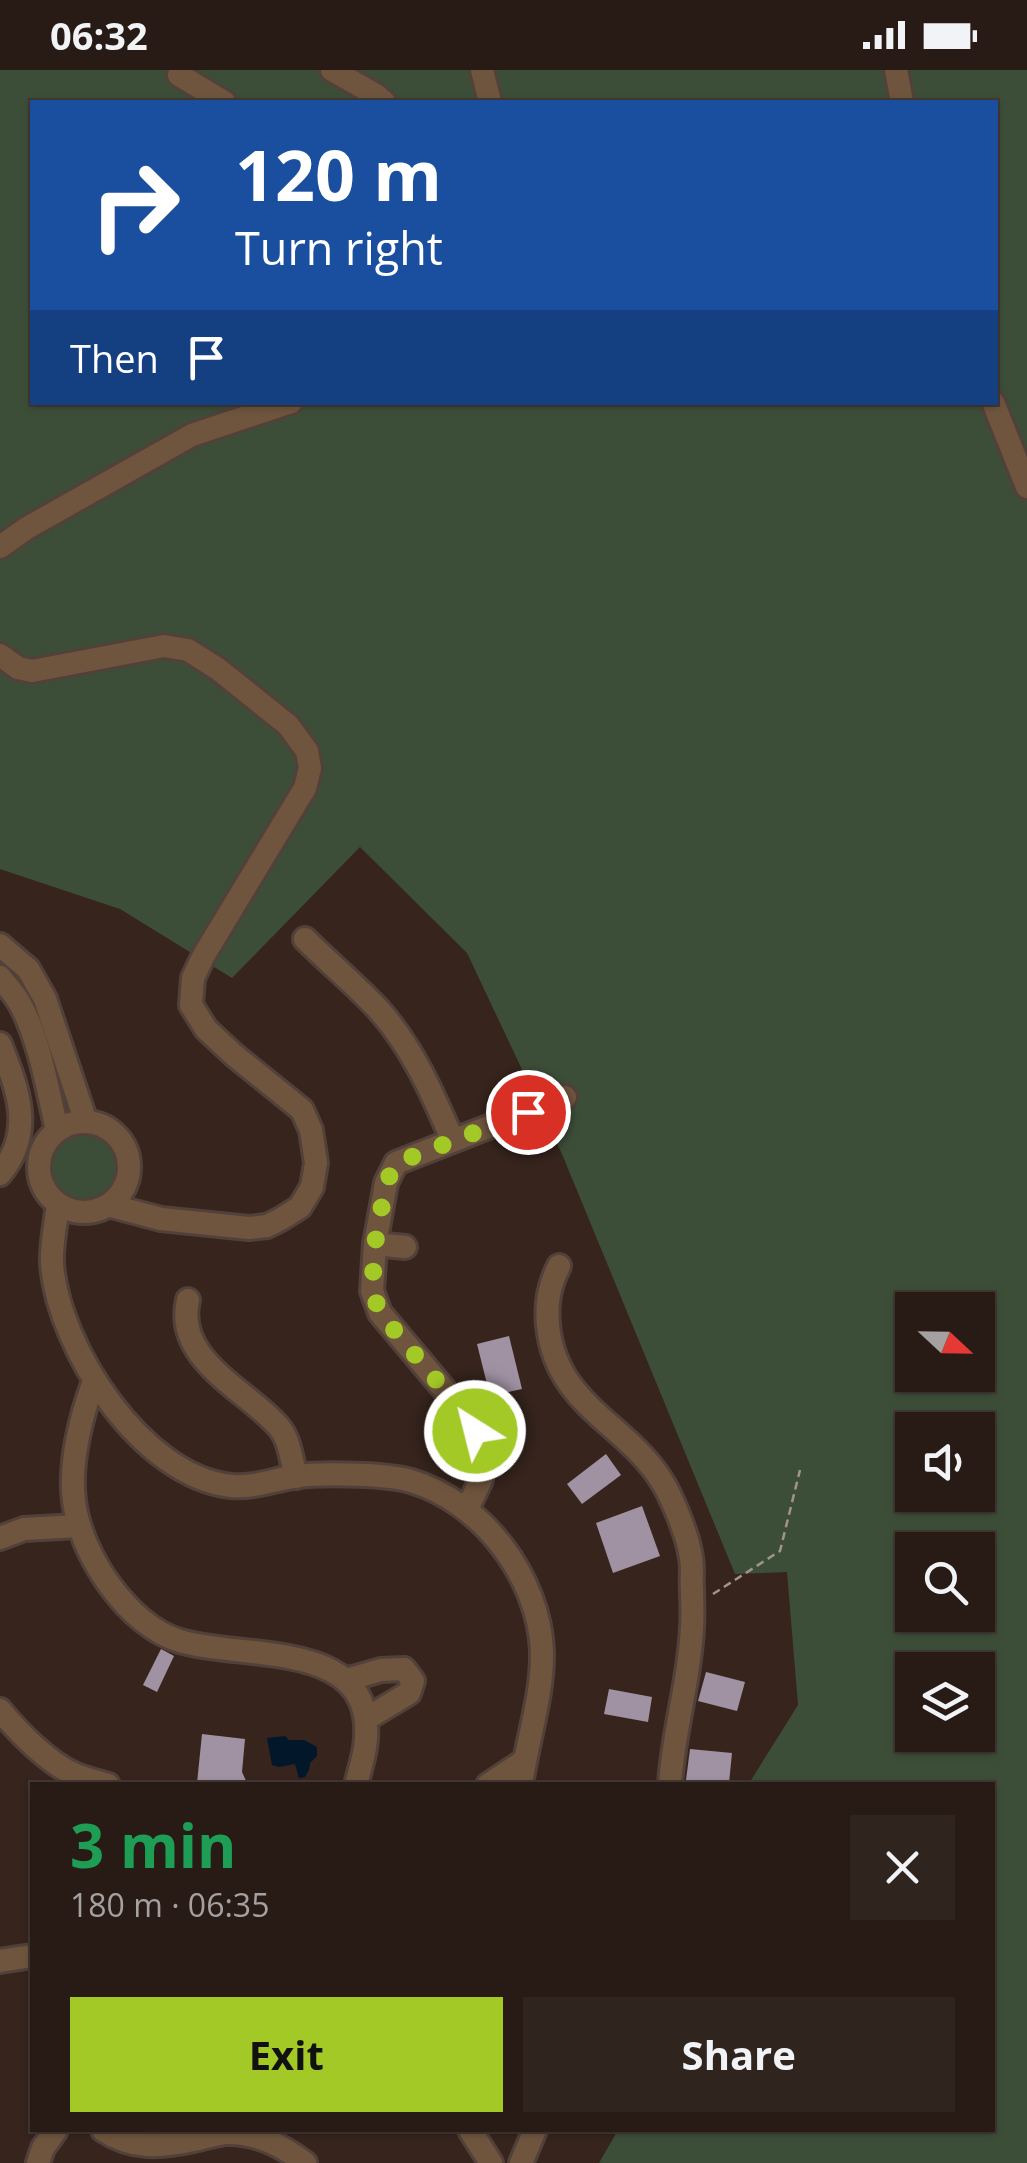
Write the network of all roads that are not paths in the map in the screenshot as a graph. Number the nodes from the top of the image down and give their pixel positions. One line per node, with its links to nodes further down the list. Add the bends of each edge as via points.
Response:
1 (332, 70): 6 (street)
2 (482, 70): 7 (street)
3 (896, 70): 8 (street)
4 (179, 75): 5 (street)
5 (221, 100)
6 (382, 100)
7 (490, 100)
8 (902, 100)
9 (282, 405): 12 (street, via 192,435)
10 (994, 405): 11 (street)
11 (1027, 488)
12 (0, 547)
13 (0, 655): 24 (street, via 32,671 164,646 188,650 288,725 307,751 305,788 204,955 191,1004 234,1056 302,1110 316,1162 312,1187 291,1213 249,1228 161,1219)
14 (305, 939): 21 (street, via 401,1039)
15 (0, 945): 19 (street, via 28,969 45,999)
16 (0, 977): 20 (street, via 28,1020)
17 (0, 1044): 22 (street, via 22,1122)
18 (565, 1098): 21 (street)
19 (86, 1122): 20 (street); 24 (street, via 114,1133 129,1160 127,1181)
20 (56, 1130): 23 (street, via 40,1168)
21 (453, 1140): 25 (street, via 396,1163)
22 (0, 1174)
23 (58, 1204): 24 (street, via 83,1212); 29 (street, via 52,1264 57,1290)
24 (108, 1205)
25 (375, 1244): 26 (street); 31 (street, via 372,1291 380,1313 475,1431 481,1480)
26 (405, 1247)
27 (559, 1266): 42 (street, via 548,1296 550,1347 562,1374 667,1488 691,1558 689,1657)
28 (188, 1300): 30 (street, via 188,1333 224,1380 277,1425)
29 (94, 1381): 30 (street, via 164,1460 196,1476 228,1486); 32 (street, via 76,1458)
30 (296, 1476): 31 (street, via 410,1480)
31 (467, 1510): 37 (street, via 519,1572 534,1612 542,1649)
32 (78, 1526): 33 (street, via 24,1529); 34 (street, via 114,1592 154,1629 214,1649 318,1663)
33 (0, 1538)
34 (346, 1680): 36 (street); 36 (street, via 404,1669 412,1681 409,1693)
35 (0, 1710): 38 (street, via 72,1774)
36 (366, 1720): 39 (street)
37 (524, 1761): 40 (street); 41 (street)
38 (98, 1782)
39 (357, 1782)
40 (492, 1782)
41 (520, 1782)
42 (670, 1782)
43 (30, 1956): 44 (street)
44 (0, 1961)
45 (55, 2132): 49 (street)
46 (106, 2132): 50 (street, via 150,2148 223,2133 254,2135)
47 (471, 2132): 51 (street)
48 (533, 2132): 52 (street)
49 (38, 2163)
50 (305, 2163)
51 (491, 2163)
52 (521, 2163)

